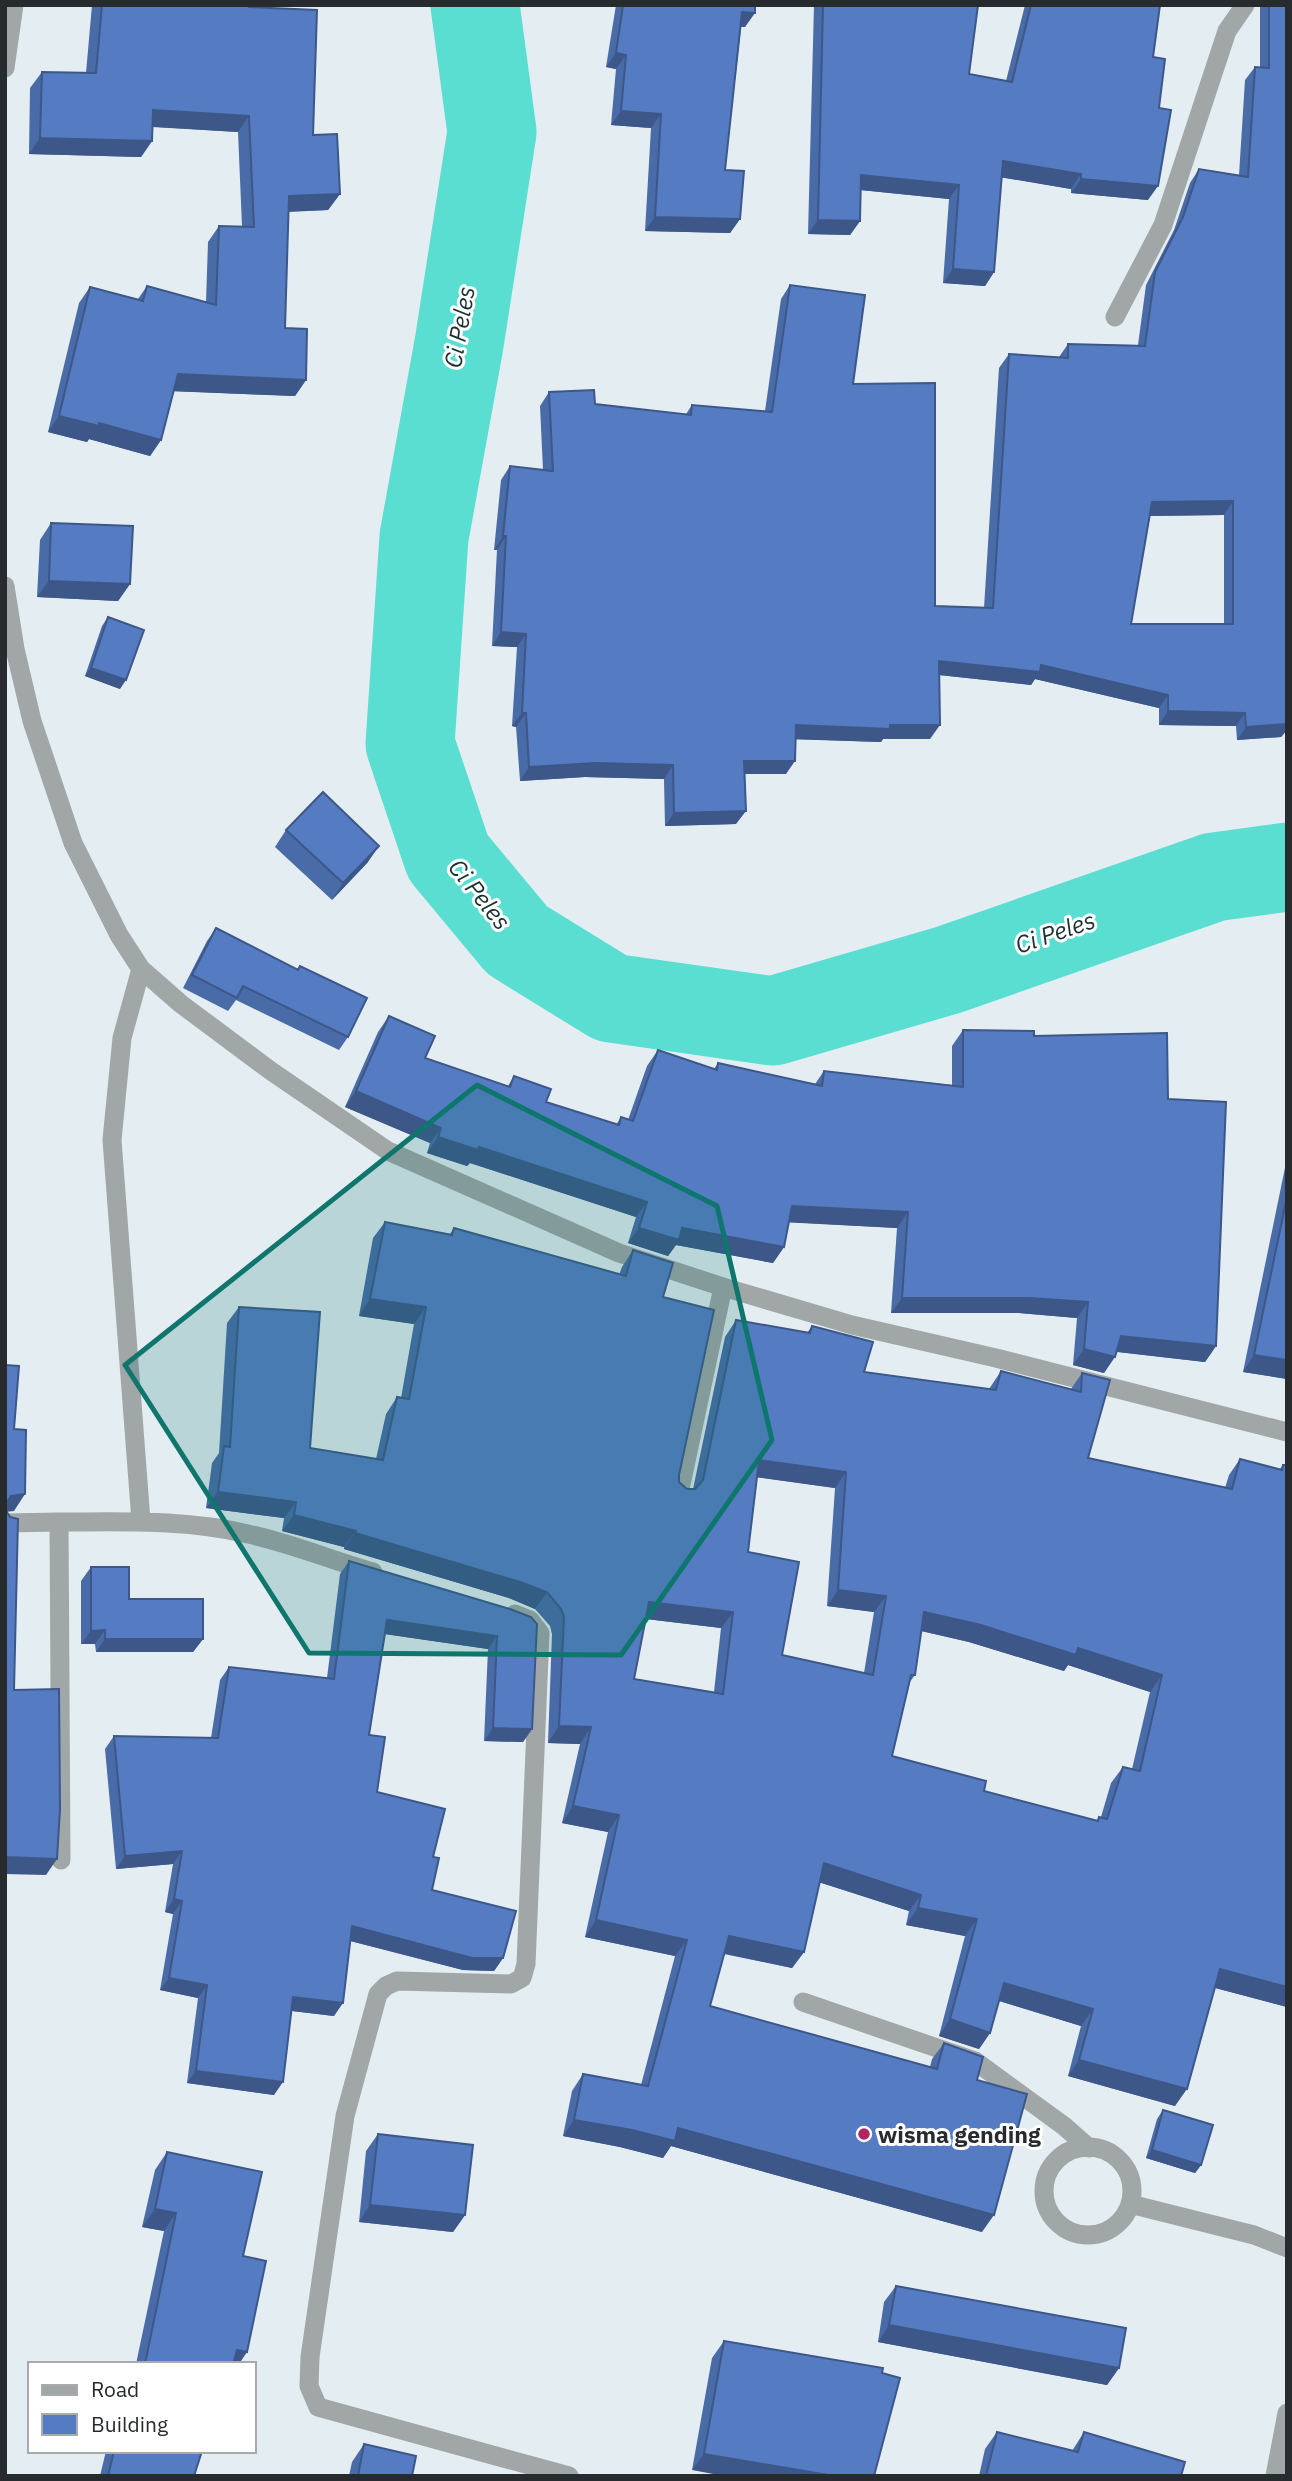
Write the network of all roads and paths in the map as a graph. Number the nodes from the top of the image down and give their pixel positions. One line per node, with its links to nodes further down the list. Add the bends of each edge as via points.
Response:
1 (14, 5): 3 (street)
2 (1245, 5): 4 (street, via 1227,31 1163,225)
3 (5, 68)
4 (1115, 317)
5 (5, 586): 6 (street, via 32,721 73,842 119,936)
6 (141, 969): 7 (street, via 271,1071 388,1151 619,1253); 10 (street, via 122,1038 112,1140)
7 (723, 1287): 8 (street, via 852,1325); 9 (street)
8 (1287, 1432)
9 (679, 1494)
10 (141, 1521): 11 (street); 13 (street, via 249,1534)
11 (59, 1522): 12 (street); 15 (street)
12 (5, 1523)
13 (393, 1578)
14 (493, 1607): 21 (street, via 530,1620 540,1633 526,1964 522,1978 511,1984 397,1981 378,1994 345,2116 309,2386 318,2407)
15 (61, 1860)
16 (803, 2002): 17 (street, via 975,2061)
17 (1089, 2148): 18 (street, via 1119,2159 1133,2188); 18 (street, via 1059,2158 1049,2171 1045,2202 1052,2217 1063,2228 1096,2235 1123,2218)
18 (1130, 2204): 19 (street, via 1254,2235)
19 (1287, 2248)
20 (1287, 2413): 22 (street)
21 (569, 2476)
22 (1275, 2476)

